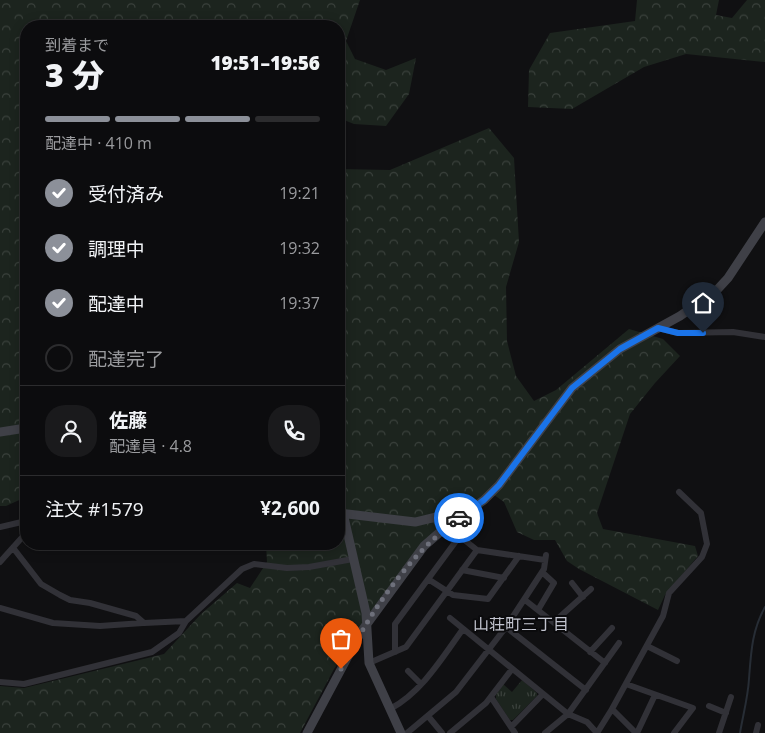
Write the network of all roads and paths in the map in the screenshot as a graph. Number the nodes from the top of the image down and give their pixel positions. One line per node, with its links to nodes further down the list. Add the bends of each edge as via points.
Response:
1 (765, 222): 2 (street, via 716,291)
2 (658, 328): 3 (street, via 678,333 733,332); 7 (street, via 620,349 572,388 499,485)
3 (765, 337)
4 (20, 429): 5 (street)
5 (0, 432)
6 (679, 492): 40 (street, via 700,513 707,544 702,557 669,593 663,616)
7 (472, 508): 8 (street, via 415,522); 10 (street)
8 (345, 513)
9 (20, 522): 11 (street)
10 (447, 526): 13 (street); 33 (street, via 418,554)
11 (0, 527)
12 (345, 528): 18 (street)
13 (460, 537): 16 (street); 23 (street)
14 (20, 541): 15 (street)
15 (14, 549): 19 (street); 35 (street, via 41,584 60,595 136,616)
16 (477, 550): 17 (street); 20 (street)
17 (519, 556): 21 (street, via 545,558); 22 (street)
18 (353, 559): 32 (street, via 309,567 254,564 242,569); 33 (street)
19 (0, 562)
20 (462, 570): 22 (street); 26 (street)
21 (542, 572): 28 (street); 30 (street, via 554,583)
22 (504, 578): 26 (street, via 488,599)
23 (428, 579): 26 (street); 42 (street, via 395,624)
24 (572, 583): 27 (street)
25 (592, 589): 27 (street)
26 (446, 592): 42 (street, via 406,647)
27 (583, 596): 34 (street)
28 (525, 600): 30 (street); 36 (street)
29 (0, 608): 35 (street, via 53,623 100,626)
30 (538, 610): 34 (street)
31 (450, 618): 38 (street)
32 (186, 621): 35 (street); 49 (street, via 179,633 152,652 24,684)
33 (368, 622): 45 (street); 66 (street)
34 (554, 622): 43 (street)
35 (144, 623)
36 (506, 627): 41 (street); 52 (street)
37 (612, 628): 43 (street)
38 (463, 629): 41 (street); 50 (street)
39 (619, 643): 46 (street)
40 (647, 646): 44 (street); 51 (street)
41 (488, 650): 47 (street); 62 (street, via 456,692)
42 (395, 652): 45 (street)
43 (590, 652): 46 (street)
44 (677, 661)
45 (369, 663): 58 (street)
46 (605, 663): 52 (street)
47 (512, 669): 53 (street); 55 (street)
48 (408, 670): 50 (street)
49 (0, 682)
50 (420, 684): 58 (street, via 403,702)
51 (626, 684): 54 (street); 59 (street)
52 (586, 690): 61 (street)
53 (543, 694): 61 (street); 64 (street)
54 (655, 696): 72 (street); 73 (street, via 693,708)
55 (490, 697): 64 (street); 70 (street)
56 (731, 697): 60 (street)
57 (709, 706): 60 (street)
58 (390, 709): 67 (street)
59 (612, 709): 71 (street); 72 (street)
60 (726, 713): 74 (street)
61 (568, 714): 65 (street); 71 (street, via 586,722)
62 (428, 716): 68 (street); 69 (street)
63 (758, 725): 75 (street)
64 (513, 730)
65 (548, 732)
66 (307, 733)
67 (401, 733)
68 (407, 733)
69 (442, 733)
70 (450, 733)
71 (597, 733)
72 (637, 733)
73 (674, 733)
74 (719, 733)
75 (756, 733)

